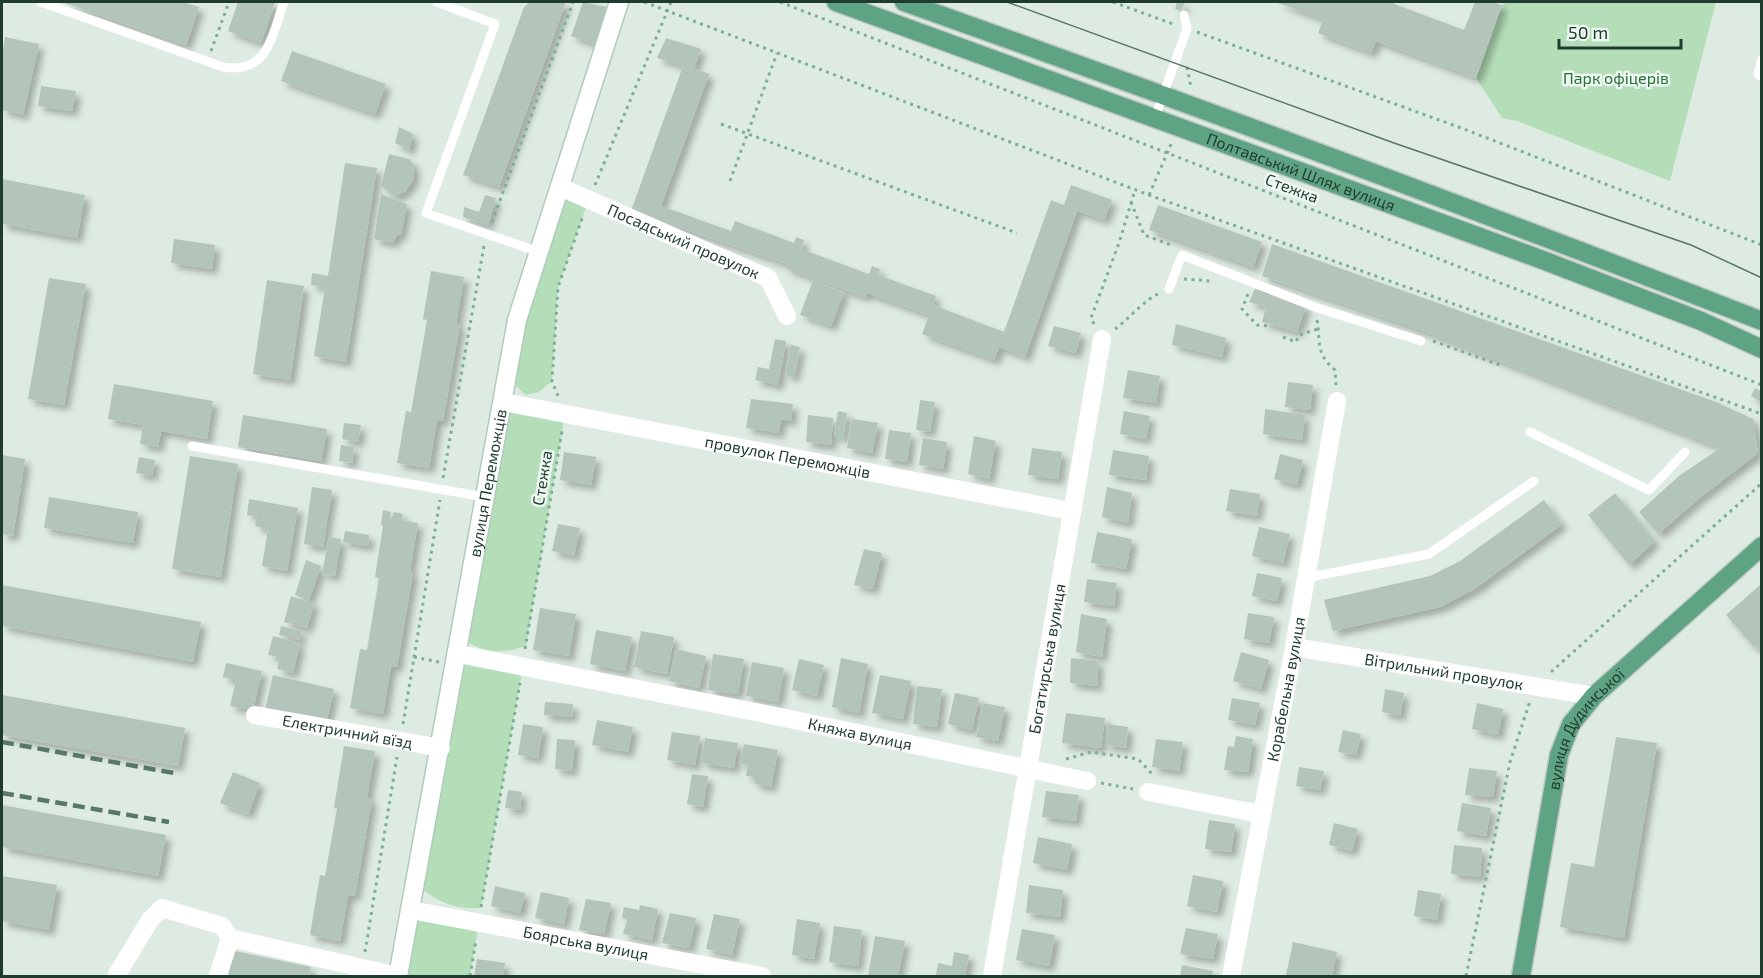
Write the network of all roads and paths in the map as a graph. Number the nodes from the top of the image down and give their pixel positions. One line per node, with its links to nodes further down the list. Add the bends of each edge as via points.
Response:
1 (41, 2): 20 (lane)
2 (229, 2): 20 (path)
3 (284, 2): 20 (lane, via 260,59 237,70)
4 (437, 2): 36 (lane, via 495,24 426,213)
5 (620, 2): 30 (street, вулиця Переможців)
6 (644, 2): 12 (path)
7 (671, 2): 12 (path)
8 (780, 2): 28 (path, Стежка)
9 (836, 2): 24 (main road, Полтавський Шлях вулиця)
10 (903, 2): 23 (main road, Полтавський Шлях вулиця)
11 (1113, 2): 14 (path)
12 (668, 11): 17 (path); 33 (path)
13 (1184, 15): 14 (lane)
14 (1187, 29): 15 (path); 23 (lane)
15 (1201, 33): 16 (path); 35 (path, via 1464,129)
16 (1197, 42)
17 (777, 53): 26 (path); 31 (path)
18 (1761, 58): 21 (lane)
19 (1190, 60): 22 (path, via 1187,67)
20 (207, 62)
21 (1761, 77)
22 (1191, 89)
23 (1164, 94): 24 (lane); 41 (main road, Полтавський Шлях вулиця)
24 (1155, 117): 47 (main road, Полтавський Шлях вулиця, via 1550,263 1701,321)
25 (721, 124): 26 (path)
26 (747, 134): 29 (path); 34 (path)
27 (1174, 137): 28 (path)
28 (1168, 153): 32 (path); 48 (path, Стежка)
29 (730, 181)
30 (560, 187): 33 (street, Посадський провулок); 36 (street, вулиця Переможців)
31 (1135, 190): 32 (path); 45 (path, via 1091,318)
32 (1149, 195): 52 (path)
33 (589, 199): 40 (street, Посадський провулок, via 768,278); 51 (path, via 558,287 552,381)
34 (1017, 233)
35 (1761, 245)
36 (539, 252): 50 (street, вулиця Переможців, via 517,320)
37 (1253, 281): 38 (lane, via 1182,255); 39 (lane); 42 (path, via 1242,309 1257,326)
38 (1169, 289)
39 (1315, 307): 43 (path); 46 (lane)
40 (787, 316)
41 (1761, 321)
42 (1269, 326)
43 (1318, 330): 44 (path, via 1299,335 1296,342); 49 (path, via 1318,346 1324,360 1335,370)
44 (1283, 337)
45 (1102, 339): 58 (street, Богатирська вулиця)
46 (1421, 341)
47 (1761, 349)
48 (1761, 385)
49 (1337, 401): 60 (street, Корабельна вулиця)
50 (503, 402): 51 (street, провулок Переможців); 57 (street, вулиця Переможців)
51 (565, 414): 58 (street, провулок Переможців); 65 (path, Стежка)
52 (1761, 414)
53 (1530, 432): 55 (lane, via 1649,490)
54 (192, 446): 57 (lane)
55 (1685, 452)
56 (1534, 481): 60 (lane, via 1430,554)
57 (485, 497): 62 (street, вулиця Переможців)
58 (1071, 511): 70 (street, Богатирська вулиця)
59 (1761, 546): 66 (main road, вулиця Дудинської)
60 (1305, 578): 61 (street, Корабельна вулиця)
61 (1294, 648): 66 (street, Вітрильний провулок); 74 (street, Корабельна вулиця)
62 (458, 654): 65 (street, Княжа вулиця); 68 (street, вулиця Переможців)
63 (414, 657): 64 (path)
64 (440, 662)
65 (523, 667): 70 (street, Княжа вулиця); 76 (path, Стежка)
66 (1594, 696): 85 (main road, вулиця Дудинської, via 1576,715 1559,755)
67 (255, 715): 68 (street, Електричний вїзд)
68 (441, 748): 75 (street, вулиця Переможців)
69 (1058, 761): 73 (path, via 1091,752 1138,759)
70 (1029, 770): 71 (street, Княжа вулиця); 83 (street, Богатирська вулиця)
71 (1088, 781): 72 (path)
72 (1148, 792): 73 (street)
73 (1173, 797): 74 (street)
74 (1261, 814): 84 (street, Корабельна вулиця)
75 (411, 910): 76 (street, Боярська вулиця); 80 (street, вулиця Переможців)
76 (479, 923): 81 (path, Стежка); 82 (street, Боярська вулиця)
77 (230, 938): 78 (street, via 222,926 162,908 150,920); 79 (street); 80 (street)
78 (116, 976)
79 (218, 976)
80 (398, 976)
81 (470, 976)
82 (762, 976)
83 (992, 976)
84 (1230, 976)
85 (1521, 976)

